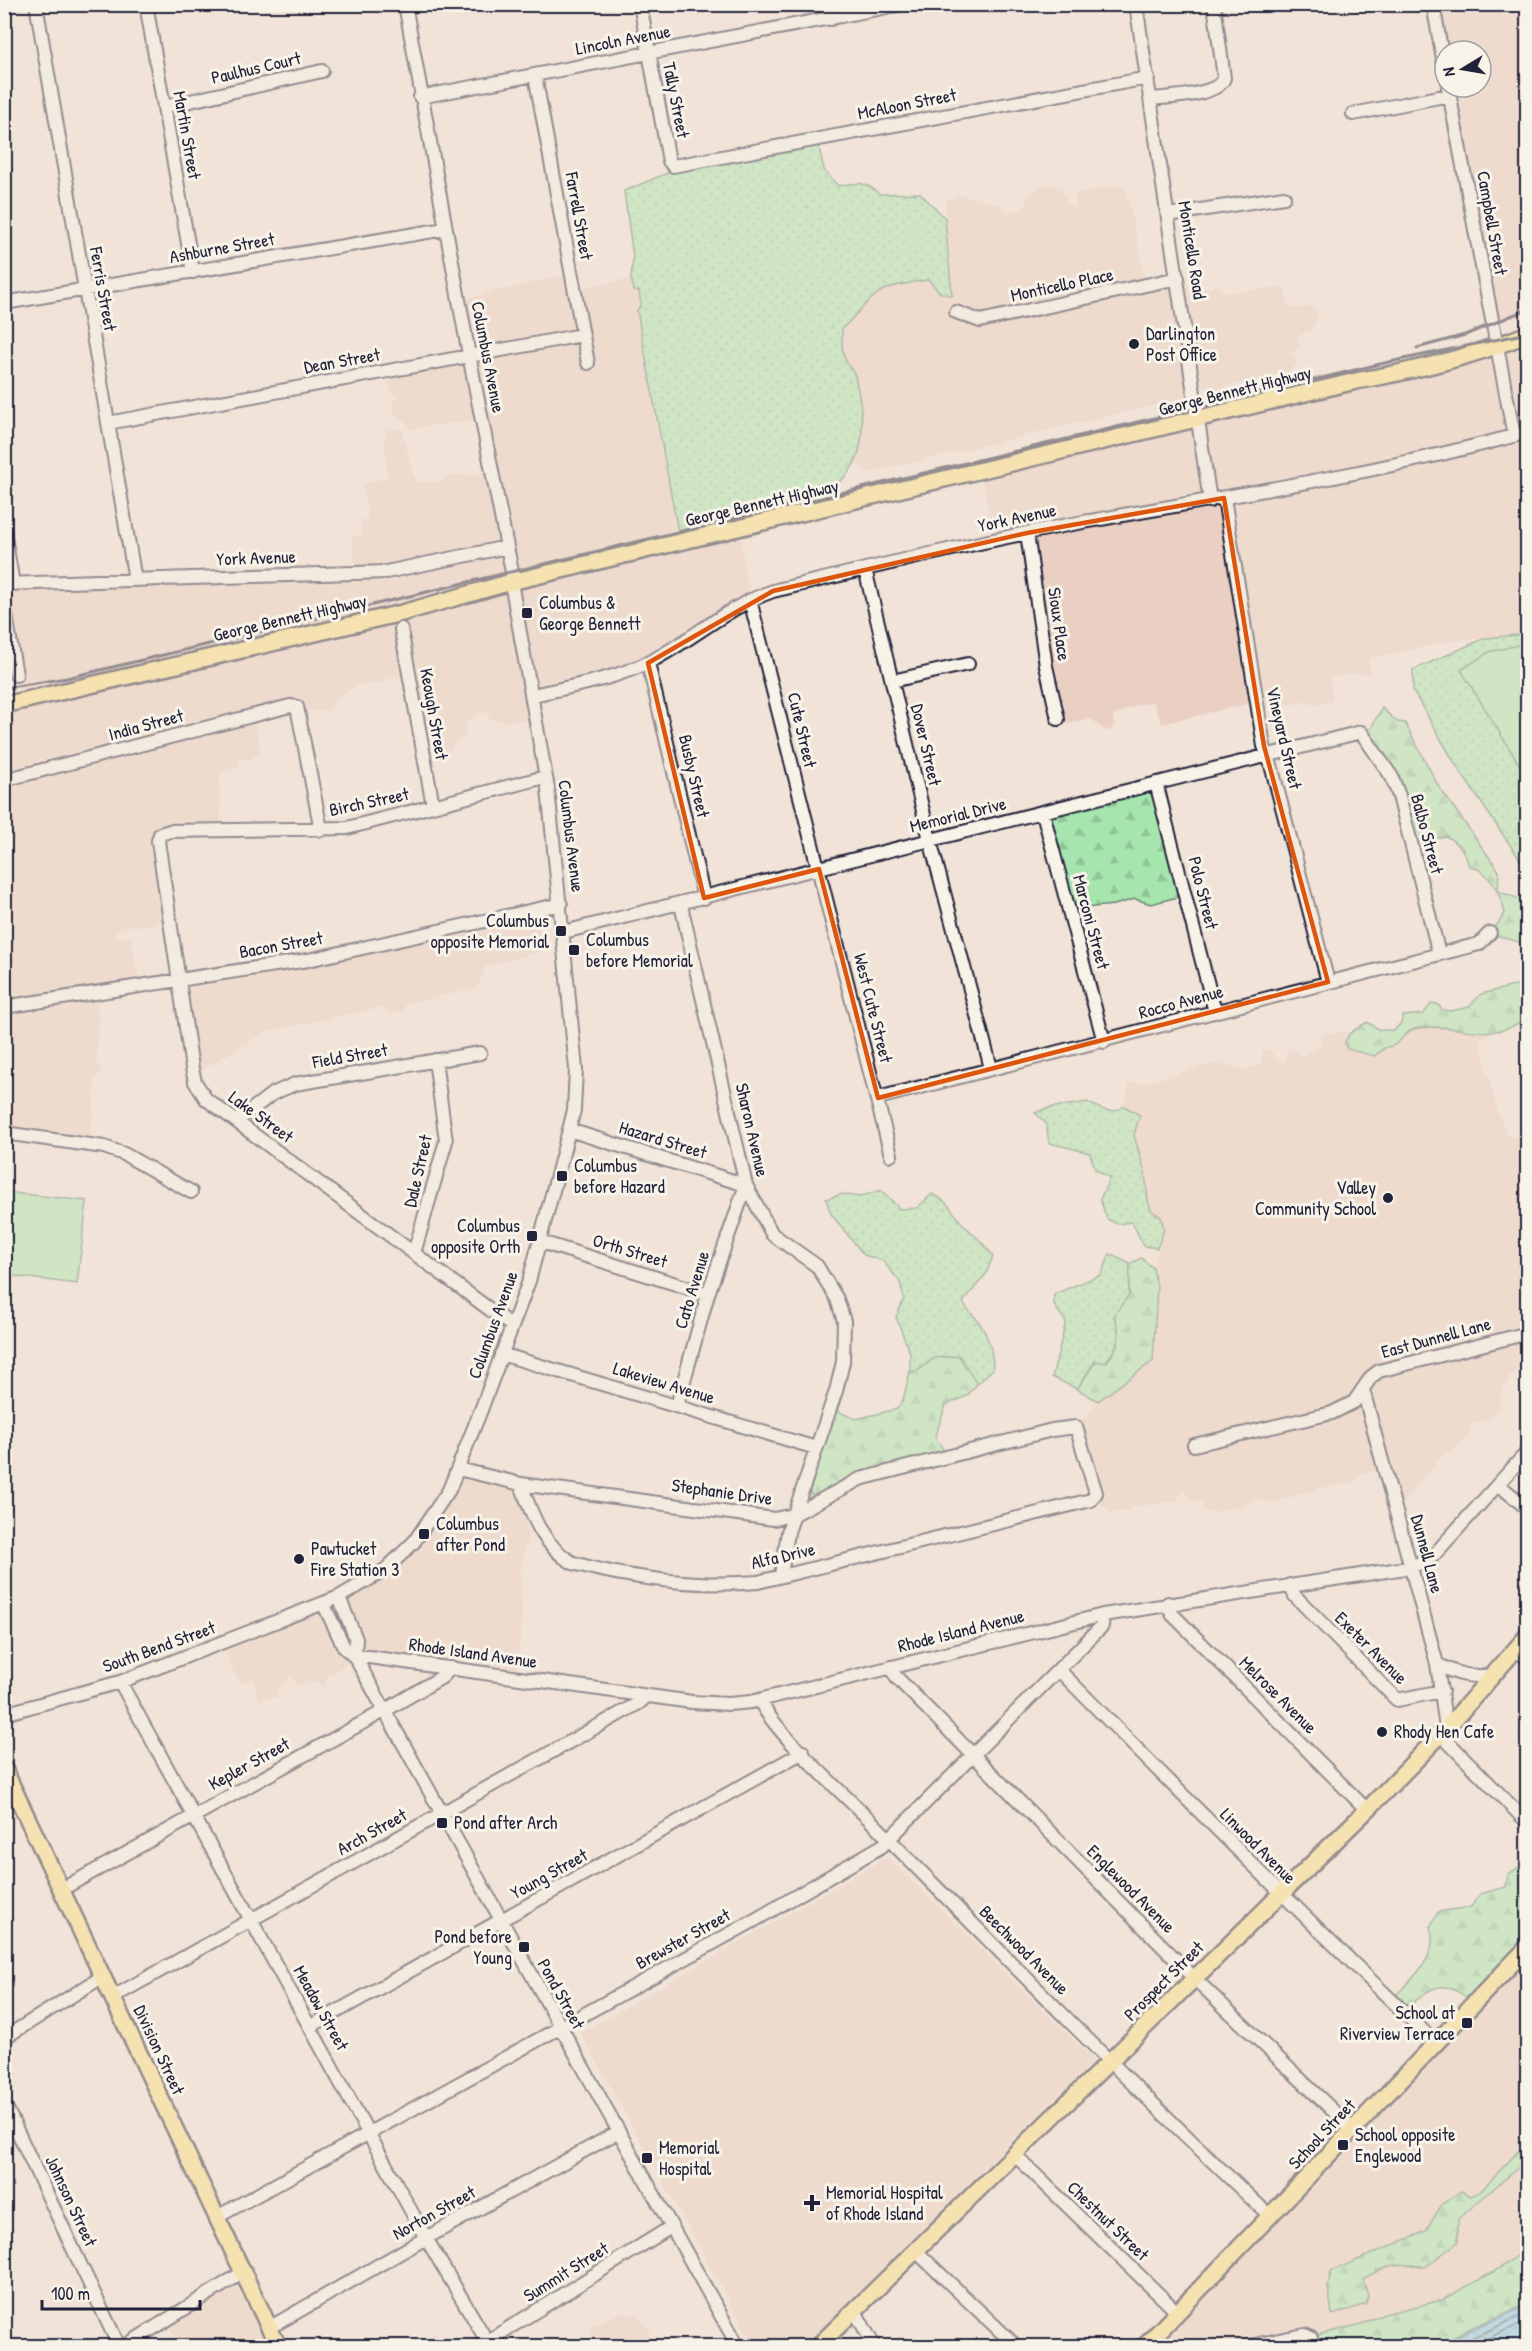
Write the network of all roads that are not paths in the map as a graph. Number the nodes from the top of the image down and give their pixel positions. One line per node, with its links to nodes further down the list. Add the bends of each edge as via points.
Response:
1 (36, 4): 28 (street, Ferris Street)
2 (146, 4): 20 (street, Martin Street)
3 (405, 4): 17 (street, Columbus Avenue)
4 (640, 4): 12 (street, Tally Street)
5 (828, 4): 10 (street)
6 (903, 4): 10 (street, Lincoln Avenue)
7 (1136, 4): 15 (street, Monticello Road)
8 (1214, 4): 18 (street, via 1222,83 1210,91)
9 (1432, 4): 11 (street)
10 (831, 19): 12 (street, Lincoln Avenue)
11 (1439, 39)
12 (649, 53): 14 (street, Lincoln Avenue); 22 (street, Tally Street)
13 (322, 71): 20 (street, Paulhus Court)
14 (535, 75): 17 (street, Lincoln Avenue); 32 (street, Farrell Street)
15 (1148, 78): 18 (street, Monticello Road); 22 (street, McAloon Street)
16 (1433, 95): 21 (street)
17 (420, 97): 25 (street, Columbus Avenue)
18 (1151, 99): 24 (street, Monticello Road)
19 (1450, 99): 33 (street, Campbell Street)
20 (164, 107): 26 (street, Martin Street)
21 (1353, 114)
22 (673, 166)
23 (1284, 197): 24 (street)
24 (1168, 215): 27 (street, Monticello Road)
25 (445, 229): 26 (street, Ashburne Street); 34 (street, Columbus Avenue)
26 (193, 272): 28 (street, Ashburne Street)
27 (1178, 278): 30 (street, Monticello Place, via 980,321); 36 (street, Monticello Road)
28 (85, 290): 29 (street, Ashburne Street); 37 (street, Ferris Street)
29 (4, 303)
30 (956, 312)
31 (1527, 334): 33 (main road, George Bennett Highway)
32 (582, 335): 34 (street, Dean Street); 35 (street, Farrell Street)
33 (1496, 346): 36 (main road, George Bennett Highway, via 1431,367 1356,381); 39 (street, Campbell Street)
34 (469, 356): 37 (street, Dean Street); 44 (street, Columbus Avenue)
35 (588, 363)
36 (1199, 420): 41 (street, Monticello Road); 47 (main road, George Bennett Highway)
37 (108, 423): 46 (street, Ferris Street)
38 (1527, 432): 39 (street, York Avenue)
39 (1514, 436): 40 (street, York Avenue, via 1403,463)
40 (1224, 498): 41 (street, York Avenue); 60 (street, Vineyard Street)
41 (1210, 501): 43 (street, York Avenue)
42 (4, 531): 48 (street)
43 (1027, 533): 45 (street, York Avenue); 58 (street, Sioux Place, via 1046,666)
44 (507, 547): 46 (street, York Avenue, via 386,572); 47 (street, Columbus Avenue)
45 (865, 569): 49 (street, York Avenue); 55 (street, Dover Street)
46 (135, 580): 48 (street, York Avenue)
47 (512, 582): 56 (street, Columbus Avenue); 57 (main road, George Bennett Highway, via 402,613)
48 (9, 584)
49 (750, 600): 52 (street, York Avenue); 69 (street, Cute Street)
50 (4, 603): 54 (street)
51 (401, 629): 64 (street, Keough Street)
52 (648, 663): 56 (street, York Avenue, via 606,678); 70 (street, Busby Street)
53 (968, 664): 55 (street)
54 (16, 675)
55 (892, 681): 68 (street, Dover Street)
56 (533, 695): 61 (street, Columbus Avenue)
57 (4, 705)
58 (1058, 719)
59 (1361, 732): 60 (street, Memorial Drive); 75 (street, Balbo Street, via 1396,790)
60 (1268, 755): 63 (street, Memorial Drive); 77 (street, Vineyard Street)
61 (545, 777): 64 (street, Birch Street); 71 (street, Columbus Avenue)
62 (4, 780): 66 (street, India Street, via 297,707)
63 (1156, 783): 65 (street, Memorial Drive); 79 (street, Polo Street)
64 (433, 806): 66 (street, Birch Street, via 347,828)
65 (1043, 813): 68 (street, Memorial Drive); 80 (street, Marconi Street)
66 (321, 830): 67 (street, Birch Street)
67 (160, 834): 76 (street, Lake Street)
68 (930, 840): 69 (street, Memorial Drive); 83 (street, Dover Street)
69 (819, 869): 70 (street, Memorial Drive); 84 (street, West Cute Street)
70 (704, 898): 72 (street, Memorial Drive)
71 (561, 904): 73 (street, Columbus Avenue); 76 (street, Bacon Street, via 308,960)
72 (681, 905): 73 (street, Memorial Drive); 89 (street, Sharon Avenue)
73 (564, 933): 86 (street, Columbus Avenue, via 576,1069)
74 (1490, 933): 75 (street, Rocco Avenue, via 1479,944)
75 (1439, 954): 77 (street, Rocco Avenue)
76 (180, 979): 78 (street, Bacon Street); 85 (street, Lake Street, via 195,1082 206,1099)
77 (1328, 982): 79 (street, Rocco Avenue)
78 (4, 1007)
79 (1215, 1012): 80 (street, Rocco Avenue)
80 (1104, 1042): 83 (street, Rocco Avenue)
81 (480, 1053): 82 (street, Field Street)
82 (435, 1060): 85 (street, Field Street, via 295,1084 272,1094); 92 (street, Dale Street, via 446,1141)
83 (991, 1068): 84 (street, Rocco Avenue)
84 (878, 1098): 88 (street, West Cute Street)
85 (237, 1121): 92 (street, Lake Street)
86 (569, 1131): 89 (street, Hazard Street); 91 (street, Columbus Avenue)
87 (4, 1133): 90 (street, via 104,1147 124,1154)
88 (891, 1155)
89 (746, 1185): 93 (street, Cato Avenue); 101 (street, Sharon Avenue, via 772,1234 817,1266 837,1299 844,1322 843,1362)
90 (190, 1192)
91 (541, 1242): 93 (street, Orth Street); 94 (street, Columbus Avenue)
92 (414, 1253): 94 (street, Lake Street)
93 (708, 1294): 98 (street, Cato Avenue)
94 (512, 1326): 96 (street, Columbus Avenue)
95 (1527, 1333): 97 (street, East Dunnell Lane, via 1379,1371)
96 (501, 1354): 98 (street, Lakeview Avenue); 103 (street, Columbus Avenue)
97 (1363, 1390): 100 (street, East Dunnell Lane, via 1354,1402 1332,1413); 108 (street, Dunnell Lane)
98 (677, 1406): 101 (street, Lakeview Avenue)
99 (1076, 1427): 107 (street, Stephanie Drive, via 860,1479); 109 (street, Alfa Drive, via 1095,1493 1092,1500)
100 (1194, 1445)
101 (816, 1448): 107 (street, Sharon Avenue)
102 (1527, 1451): 105 (street, Rhode Island Avenue)
103 (458, 1469): 104 (street, Stephanie Drive); 111 (street, Columbus Avenue, via 438,1508 414,1542 385,1570)
104 (521, 1484): 107 (street, Stephanie Drive, via 760,1519); 109 (street, Alfa Drive, via 539,1530 558,1555 573,1563 678,1580 732,1584)
105 (1499, 1485): 106 (street); 108 (street, Rhode Island Avenue, via 1433,1556)
106 (1527, 1509)
107 (793, 1515): 109 (street, Sharon Avenue)
108 (1412, 1567): 110 (street, Rhode Island Avenue); 118 (street, Dunnell Lane)
109 (781, 1575)
110 (1290, 1585): 112 (street, Rhode Island Avenue); 124 (street, Exeter Avenue, via 1295,1596 1397,1700)
111 (339, 1597): 113 (street, Columbus Avenue); 117 (street, Pond Street, via 356,1639)
112 (1168, 1603): 114 (street, Rhode Island Avenue); 133 (street, Melrose Avenue, via 1172,1614)
113 (323, 1604): 117 (street, Pond Street, via 344,1647); 123 (street, South Bend Street)
114 (1103, 1615): 119 (street, Rhode Island Avenue); 121 (street, Brewster Street, via 1102,1626)
115 (1527, 1635): 116 (main road, Prospect Street)
116 (1521, 1654): 122 (main road, Prospect Street)
117 (355, 1657): 120 (street, Rhode Island Avenue); 127 (street, Pond Street)
118 (1437, 1664): 122 (street, via 1471,1677); 124 (street, Dunnell Lane)
119 (891, 1667): 126 (street, Rhode Island Avenue); 131 (street, Englewood Avenue, via 896,1677)
120 (451, 1668): 125 (street, Rhode Island Avenue); 127 (street, Kepler Street)
121 (1059, 1670): 131 (street, Brewster Street); 139 (street, Linwood Avenue)
122 (1494, 1675): 129 (main road, Prospect Street)
123 (120, 1682): 128 (street, South Bend Street); 135 (street, Meadow Street)
124 (1442, 1691): 129 (street, Dunnell Lane)
125 (647, 1696): 126 (street, Rhode Island Avenue, via 729,1704); 134 (street, Arch Street)
126 (760, 1700): 130 (street, Beechwood Avenue, via 765,1713)
127 (384, 1711): 134 (street, Pond Street); 135 (street, Kepler Street)
128 (4, 1714)
129 (1445, 1730): 133 (main road, Prospect Street); 136 (street, via 1448,1742)
130 (803, 1752): 137 (street, Beechwood Avenue); 141 (street, Young Street)
131 (973, 1755): 137 (street, Brewster Street); 144 (street, Englewood Avenue)
132 (4, 1770): 138 (main road, Division Street)
133 (1367, 1810): 139 (main road, Prospect Street)
134 (442, 1815): 140 (street, Arch Street); 141 (street, Pond Street)
135 (194, 1816): 138 (street, Kepler Street); 140 (street, Meadow Street)
136 (1527, 1823)
137 (889, 1839): 147 (street, Brewster Street, via 755,1920); 150 (street, Beechwood Avenue)
138 (62, 1889): 143 (main road, Division Street)
139 (1280, 1894): 144 (main road, Prospect Street); 149 (street, Linwood Avenue)
140 (251, 1921): 145 (street, Arch Street); 146 (street, Meadow Street)
141 (501, 1921): 146 (street, Young Street); 147 (street, Pond Street)
142 (1527, 1947): 149 (main road, School Street)
143 (102, 1977): 145 (main road, Division Street); 148 (street)
144 (1194, 1978): 150 (main road, Prospect Street); 152 (street, Englewood Avenue)
145 (112, 1997): 156 (main road, Division Street)
146 (312, 2026): 154 (street, Meadow Street)
147 (560, 2028): 153 (street, Pond Street); 154 (street, Brewster Street)
148 (4, 2038)
149 (1436, 2043): 152 (main road, School Street)
150 (1109, 2062): 155 (main road, Prospect Street); 157 (street, Beechwood Avenue)
151 (6, 2111): 166 (street, Johnson Street)
152 (1351, 2131): 157 (main road, School Street)
153 (618, 2132): 158 (street, Pond Street); 159 (street, Norton Street)
154 (370, 2133): 156 (street, Brewster Street); 159 (street, Meadow Street)
155 (1015, 2155): 160 (main road, Prospect Street); 163 (street, Chestnut Street)
156 (217, 2217): 161 (main road, Division Street)
157 (1271, 2217): 163 (main road, School Street)
158 (671, 2227): 165 (street, Summit Street); 169 (street, Pond Street)
159 (426, 2238): 164 (street, Norton Street); 165 (street, Meadow Street)
160 (917, 2252): 162 (main road, Prospect Street); 172 (street)
161 (242, 2273): 164 (main road, Division Street); 167 (street)
162 (855, 2312): 170 (main road, Prospect Street); 171 (street)
163 (1177, 2312): 173 (main road, School Street)
164 (269, 2328): 168 (main road, Division Street)
165 (489, 2345)
166 (119, 2346)
167 (125, 2346)
168 (278, 2346)
169 (738, 2346)
170 (818, 2346)
171 (873, 2346)
172 (1016, 2346)
173 (1145, 2346)
174 (1249, 2346): 175 (street, via 1305,2335 1311,2338)
175 (1312, 2346)

